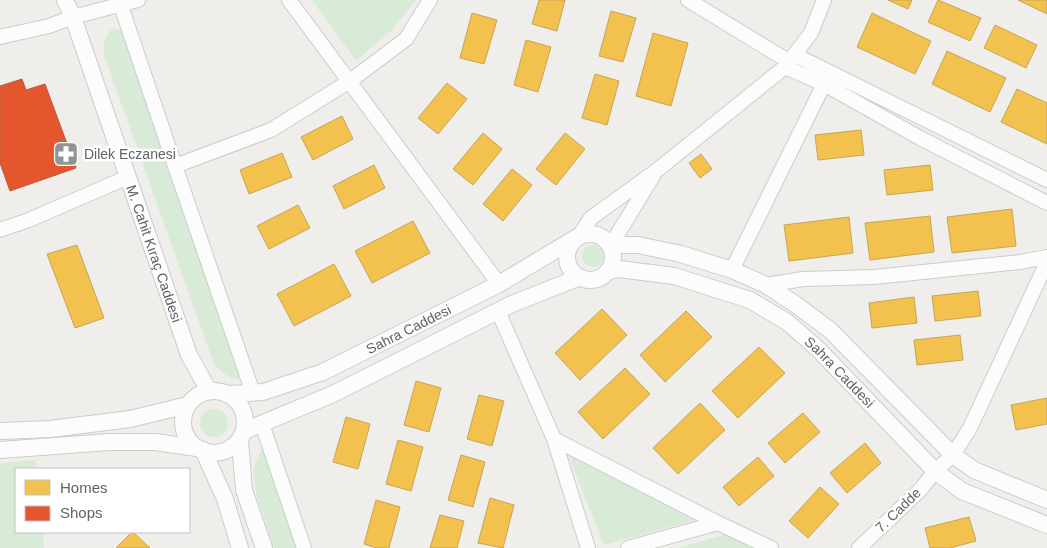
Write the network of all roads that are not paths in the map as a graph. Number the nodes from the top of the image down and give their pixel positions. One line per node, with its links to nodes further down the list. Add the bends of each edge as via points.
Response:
1 (65, 0): 8 (street, M. Cahit Kıraç Caddesi)
2 (138, 0): 7 (street)
3 (289, 0): 11 (street)
4 (430, 0): 11 (street, via 406,39)
5 (688, 0): 10 (street)
6 (824, 0): 10 (street, via 812,33)
7 (120, 2): 8 (street); 13 (street)
8 (73, 17): 9 (street); 15 (street, M. Cahit Kıraç Caddesi)
9 (0, 37)
10 (790, 61): 12 (street); 14 (street); 16 (street)
11 (350, 81): 13 (street, via 271,130); 26 (street)
12 (824, 84): 17 (street); 23 (street)
13 (175, 166): 30 (street)
14 (656, 171): 19 (street, via 591,218); 20 (street)
15 (128, 177): 18 (street); 29 (street, M. Cahit Kıraç Caddesi, via 189,355)
16 (1047, 180)
17 (1047, 203)
18 (0, 230)
19 (579, 236): 20 (street, Sahra Caddesi, via 593,234); 25 (street, via 570,246 567,260); 26 (street, Sahra Caddesi)
20 (611, 245): 23 (street, Sahra Caddesi, via 646,246); 24 (street, via 614,259)
21 (1047, 257): 27 (street)
22 (1047, 262): 39 (street, 7. Cadde, via 970,428)
23 (732, 270): 27 (street, Sahra Caddesi)
24 (609, 271): 25 (street, Sahra Caddesi, via 595,280); 40 (street, Sahra Caddesi, via 619,269 674,276 750,300 787,322 818,349)
25 (580, 277): 28 (street, Sahra Caddesi)
26 (499, 284): 30 (street, Sahra Caddesi, via 323,372)
27 (766, 285): 39 (street, Sahra Caddesi, via 830,330)
28 (498, 311): 33 (street, Sahra Caddesi, via 332,394); 36 (street)
29 (209, 391): 31 (street); 32 (street)
30 (253, 393): 31 (street, Sahra Caddesi)
31 (228, 394): 35 (street, via 241,406 244,414 246,423)
32 (188, 405): 34 (street, via 130,419 50,429); 37 (street, via 184,413 185,432)
33 (262, 424): 35 (street, Sahra Caddesi); 46 (street)
34 (0, 431)
35 (242, 436): 37 (street, via 225,451 215,453); 45 (street, via 244,490)
36 (554, 439): 42 (street); 47 (street)
37 (200, 449): 38 (street, via 155,442 109,442); 44 (street, via 225,499)
38 (0, 450)
39 (953, 455): 40 (street, 7. Cadde); 41 (street, Sahra Caddesi, via 974,470)
40 (935, 471): 43 (street, Sahra Caddesi, via 962,491); 50 (street, 7. Cadde, via 916,494)
41 (1047, 500)
42 (718, 523): 48 (street); 49 (street)
43 (1047, 525)
44 (240, 548)
45 (264, 548)
46 (304, 548)
47 (588, 548)
48 (631, 548)
49 (770, 548)
50 (859, 548)

